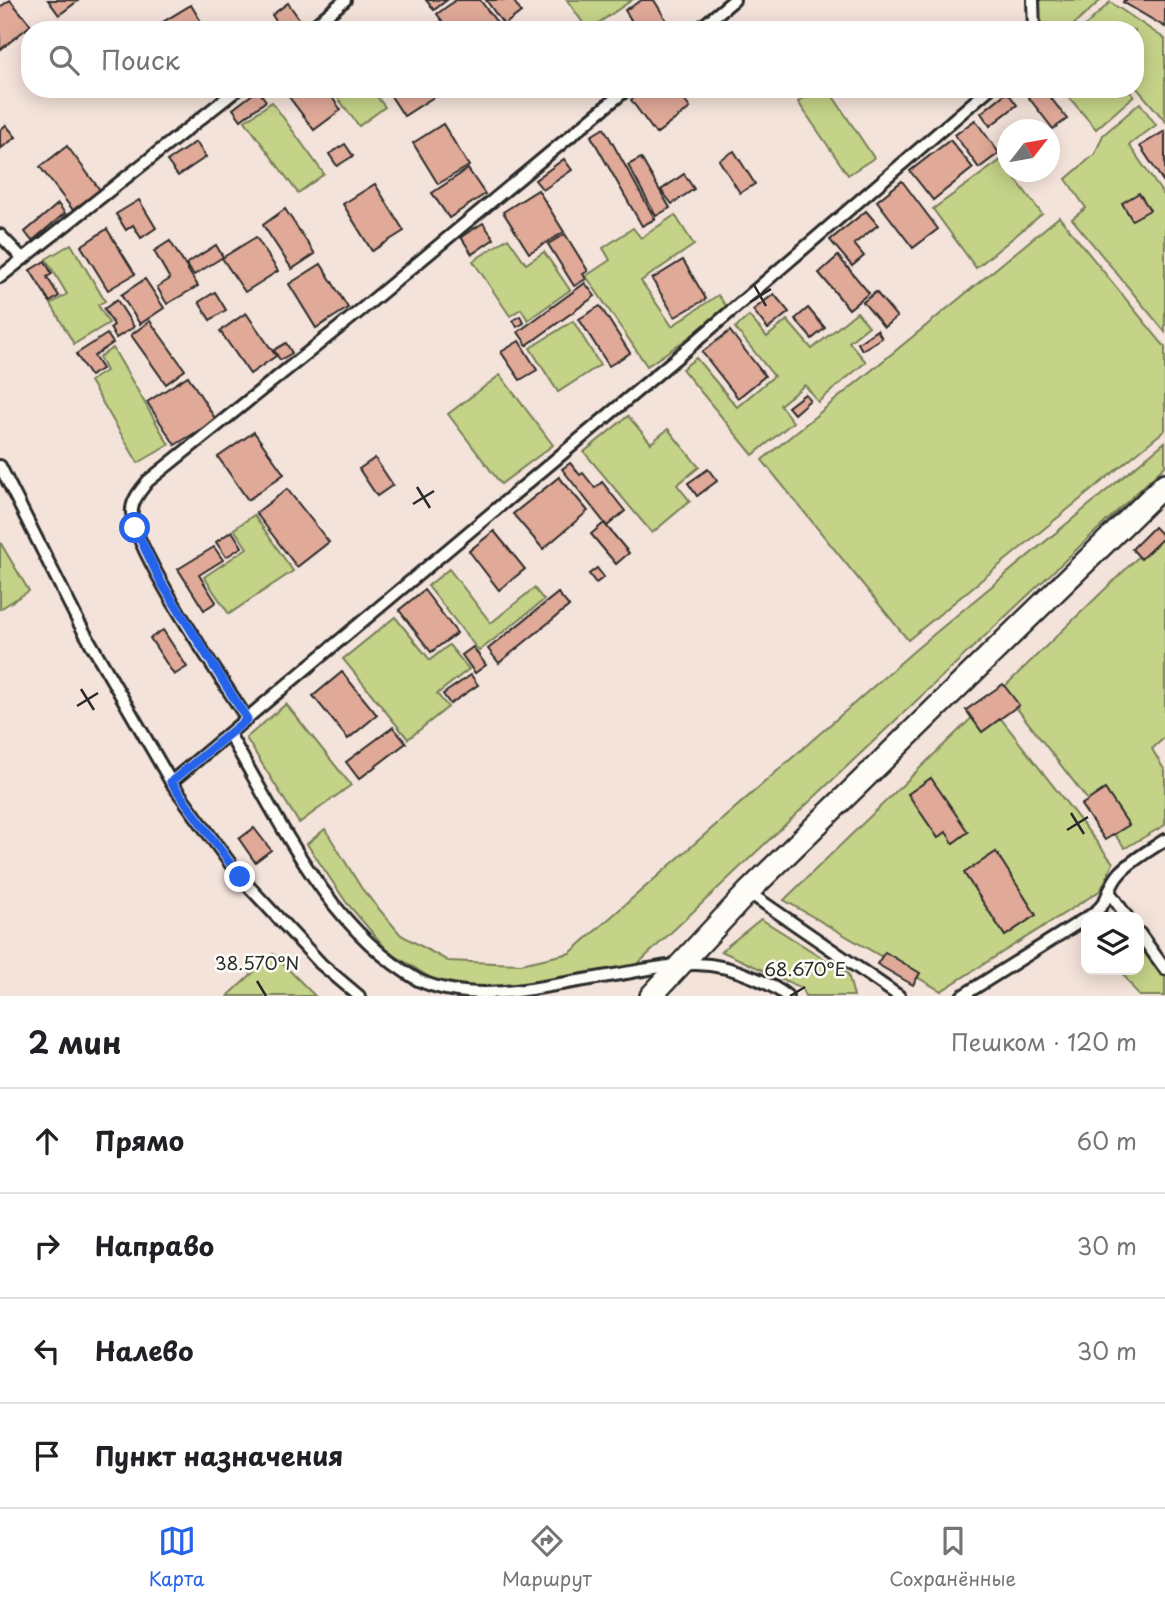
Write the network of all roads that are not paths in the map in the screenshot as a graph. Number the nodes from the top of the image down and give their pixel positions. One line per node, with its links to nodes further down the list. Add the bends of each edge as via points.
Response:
1 (345, 0): 4 (lane)
2 (734, 0): 5 (lane)
3 (1033, 0): 6 (lane)
4 (320, 21)
5 (709, 21)
6 (1034, 21)
7 (227, 98): 11 (lane)
8 (616, 98): 15 (lane, via 148,481 137,496 131,509 135,528 161,582)
9 (979, 98): 15 (lane)
10 (0, 235): 11 (lane)
11 (23, 259): 12 (lane)
12 (0, 277)
13 (0, 466): 17 (lane, via 79,623)
14 (1165, 484): 19 (street)
15 (247, 719): 16 (lane)
16 (229, 734): 17 (lane); 25 (lane, via 310,871 344,916 396,965 435,988 493,995)
17 (171, 782): 27 (lane, via 240,877 321,964)
18 (1165, 840): 20 (lane, via 1119,874)
19 (748, 892): 25 (street); 30 (lane)
20 (1110, 893): 21 (lane); 22 (lane)
21 (1097, 912)
22 (1124, 912)
23 (1081, 922): 31 (lane)
24 (1144, 940): 26 (lane)
25 (682, 963): 28 (street); 29 (lane, via 724,965)
26 (1165, 969)
27 (359, 996)
28 (651, 996)
29 (787, 996)
30 (899, 996)
31 (962, 996)

